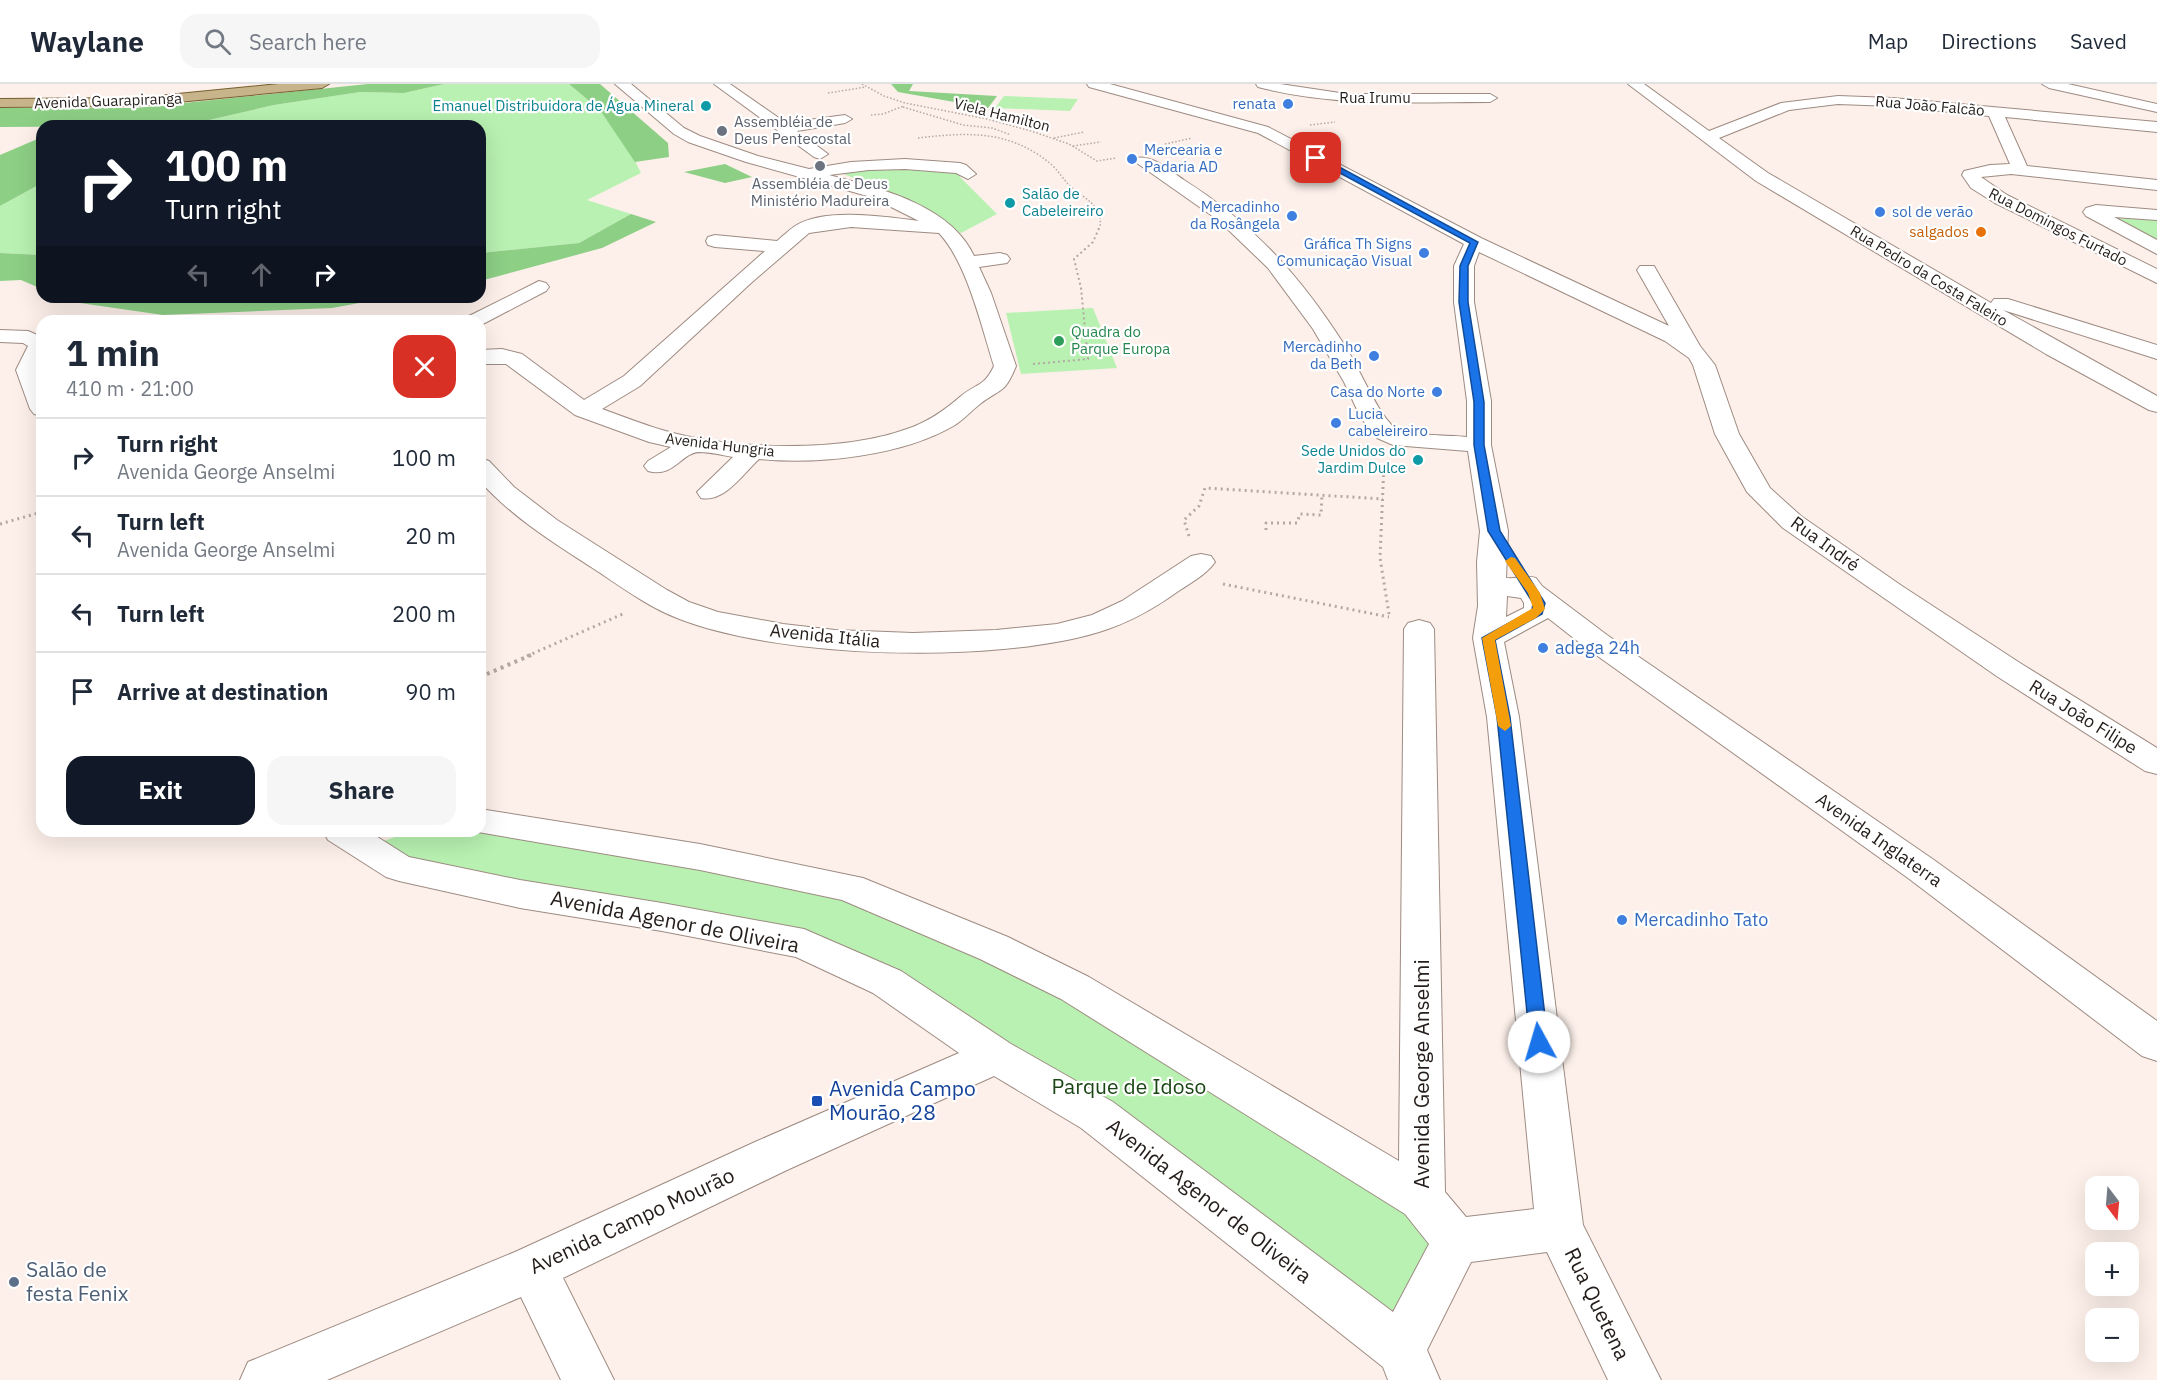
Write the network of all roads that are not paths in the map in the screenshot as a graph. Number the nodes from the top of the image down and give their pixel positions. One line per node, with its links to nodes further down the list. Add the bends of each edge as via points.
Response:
1 (322, 84): 10 (main road, Avenida Guarapiranga, via 137,102)
2 (622, 84): 22 (street, via 694,139)
3 (721, 84): 16 (street)
4 (1094, 84): 27 (street, via 1263,130)
5 (1263, 84): 9 (street, Rua Irumu, via 1335,99)
6 (1635, 84): 17 (street, Rua Pedro da Costa Faleiro)
7 (2049, 84): 12 (street)
8 (1887, 87): 11 (street)
9 (1490, 98)
10 (0, 103)
11 (1962, 108): 13 (street, Rua João Falcão); 17 (street, Rua João Falcão, via 1865,100 1808,102 1786,106)
12 (2157, 108)
13 (1995, 112): 15 (street, Rua João Falcão); 20 (street)
14 (845, 119): 16 (street)
15 (2157, 127)
16 (784, 128): 18 (street)
17 (1708, 137): 35 (street, Rua Pedro da Costa Faleiro, via 1762,177)
18 (820, 153)
19 (1142, 162): 47 (street, via 1212,207 1268,257 1306,304 1352,374 1384,433 1393,438)
20 (2021, 170): 23 (street, Rua Domingos Furtado); 33 (street, Rua Domingos Furtado, via 1998,169 1970,175 2001,199)
21 (968, 174): 22 (street, via 960,168 882,162)
22 (808, 175): 25 (street, via 877,193)
23 (2157, 185)
24 (2157, 215): 29 (street, via 2092,212)
25 (945, 228): 28 (street, via 839,221 803,230); 31 (street, via 959,243)
26 (715, 241): 28 (street)
27 (1474, 242): 42 (street, via 1673,336); 47 (street, via 1464,266 1464,302 1479,402)
28 (781, 247): 45 (street, via 632,381)
29 (2157, 248)
30 (1000, 259): 31 (street)
31 (966, 262): 48 (street, Avenida Hungria, via 981,293 1005,366 997,384 948,419 917,434 877,446 837,451)
32 (1647, 270): 42 (street, Rua Indré)
33 (2157, 277)
34 (539, 287): 36 (street)
35 (1949, 287): 39 (street); 44 (street, Rua Pedro da Costa Faleiro)
36 (485, 315)
37 (0, 336): 38 (street, via 28,337)
38 (36, 343)
39 (2157, 352)
40 (36, 353): 43 (street, via 27,370)
41 (486, 357): 45 (street, Avenida Hungria, via 514,359)
42 (1701, 360): 57 (street, Rua Indré, via 1727,434 1760,492 1792,522)
43 (36, 393)
44 (2157, 405)
45 (583, 410): 46 (street, Avenida Hungria, via 658,437)
46 (693, 444): 48 (street, Avenida Hungria); 49 (street)
47 (1479, 445): 52 (street)
48 (753, 451): 51 (street)
49 (657, 466)
50 (486, 473): 53 (street, Avenida Itália, via 554,530 680,608 727,623 798,636 901,644 1021,638 1087,626 1163,591)
51 (710, 492)
52 (1494, 531): 54 (street, via 1515,567); 55 (street)
53 (1191, 569)
54 (1529, 606): 55 (street, Avenida Inglaterra); 61 (street, Avenida Inglaterra, via 1596,641 1921,869)
55 (1491, 610): 64 (street)
56 (1405, 623): 63 (street, Avenida George Anselmi)
57 (2010, 670): 58 (street, Rua João Filipe)
58 (2157, 763)
59 (486, 822): 63 (street, via 700,857 850,888 994,948 1075,988)
60 (350, 837): 62 (street, Avenida Agenor de Oliveira, via 399,868 520,894 804,944 887,982)
61 (2157, 1044)
62 (996, 1056): 66 (street, Avenida Campo Mourão); 67 (street, Avenida Agenor de Oliveira, via 1097,1115)
63 (1422, 1199): 65 (street, Avenida George Anselmi)
64 (1560, 1228): 65 (street); 70 (street, Rua Quetena)
65 (1456, 1241): 67 (street)
66 (532, 1268): 68 (street, Avenida Campo Mourão); 69 (street)
67 (1407, 1364)
68 (266, 1380)
69 (588, 1380)
70 (1635, 1380)

